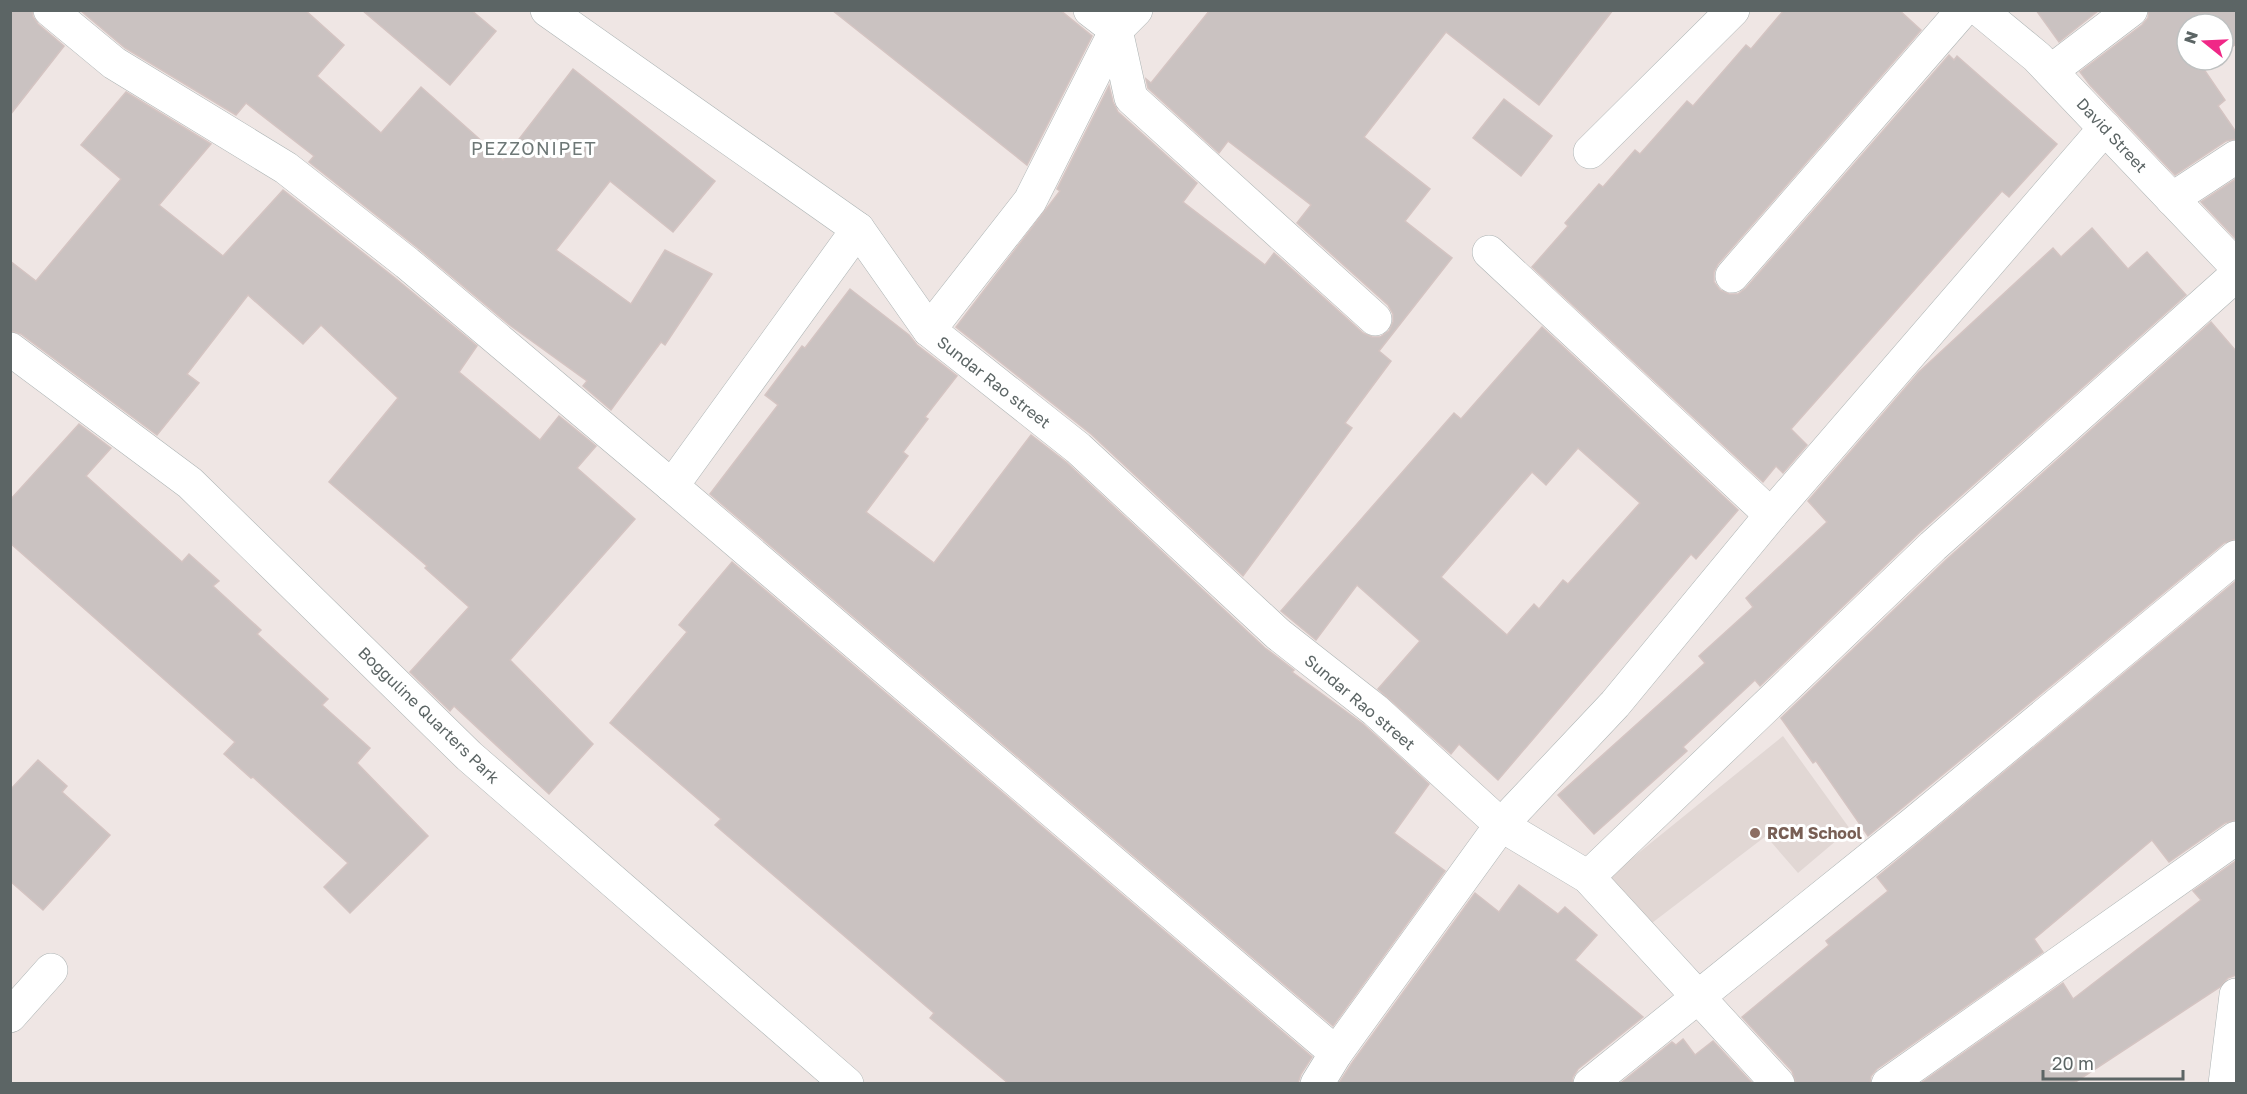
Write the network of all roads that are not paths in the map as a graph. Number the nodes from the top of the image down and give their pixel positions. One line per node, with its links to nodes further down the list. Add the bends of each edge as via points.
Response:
1 (50, 10): 22 (street, via 114,63 286,168 415,270)
2 (547, 10): 14 (street, Sundar Rao street)
3 (1090, 10): 8 (street)
4 (1733, 10): 11 (street)
5 (1963, 10): 18 (street)
6 (1980, 10): 9 (street, David Street)
7 (2131, 10): 9 (street)
8 (1126, 20): 19 (street, via 1131,98); 20 (street, via 1030,201)
9 (2051, 70): 10 (street, David Street)
10 (2105, 128): 13 (street, David Street); 23 (street)
11 (1590, 152)
12 (2236, 157): 13 (street)
13 (2172, 199): 16 (street, David Street)
14 (858, 230): 20 (street, Sundar Rao street); 22 (street)
15 (1489, 252): 23 (street)
16 (2236, 267)
17 (2236, 275): 27 (street, via 1933,546)
18 (1732, 276)
19 (1374, 319)
20 (929, 330): 25 (street, Sundar Rao street, via 1078,448 1278,634 1375,710)
21 (10, 349): 33 (street, Bogguline Quarters Park, via 190,483 469,756)
22 (672, 486): 32 (street)
23 (1771, 515): 25 (street, via 1615,704)
24 (2236, 557): 29 (street, via 1914,824)
25 (1501, 825): 27 (street, Sundar Rao street); 32 (street)
26 (2236, 838): 37 (street)
27 (1588, 877): 29 (street, Sundar Rao street)
28 (51, 970): 31 (street)
29 (1699, 994): 35 (street); 36 (street, Sundar Rao street)
30 (2236, 995): 38 (street)
31 (10, 1016)
32 (1336, 1053): 34 (street)
33 (847, 1083)
34 (1317, 1083)
35 (1590, 1083)
36 (1778, 1083)
37 (1888, 1083)
38 (2225, 1083)

